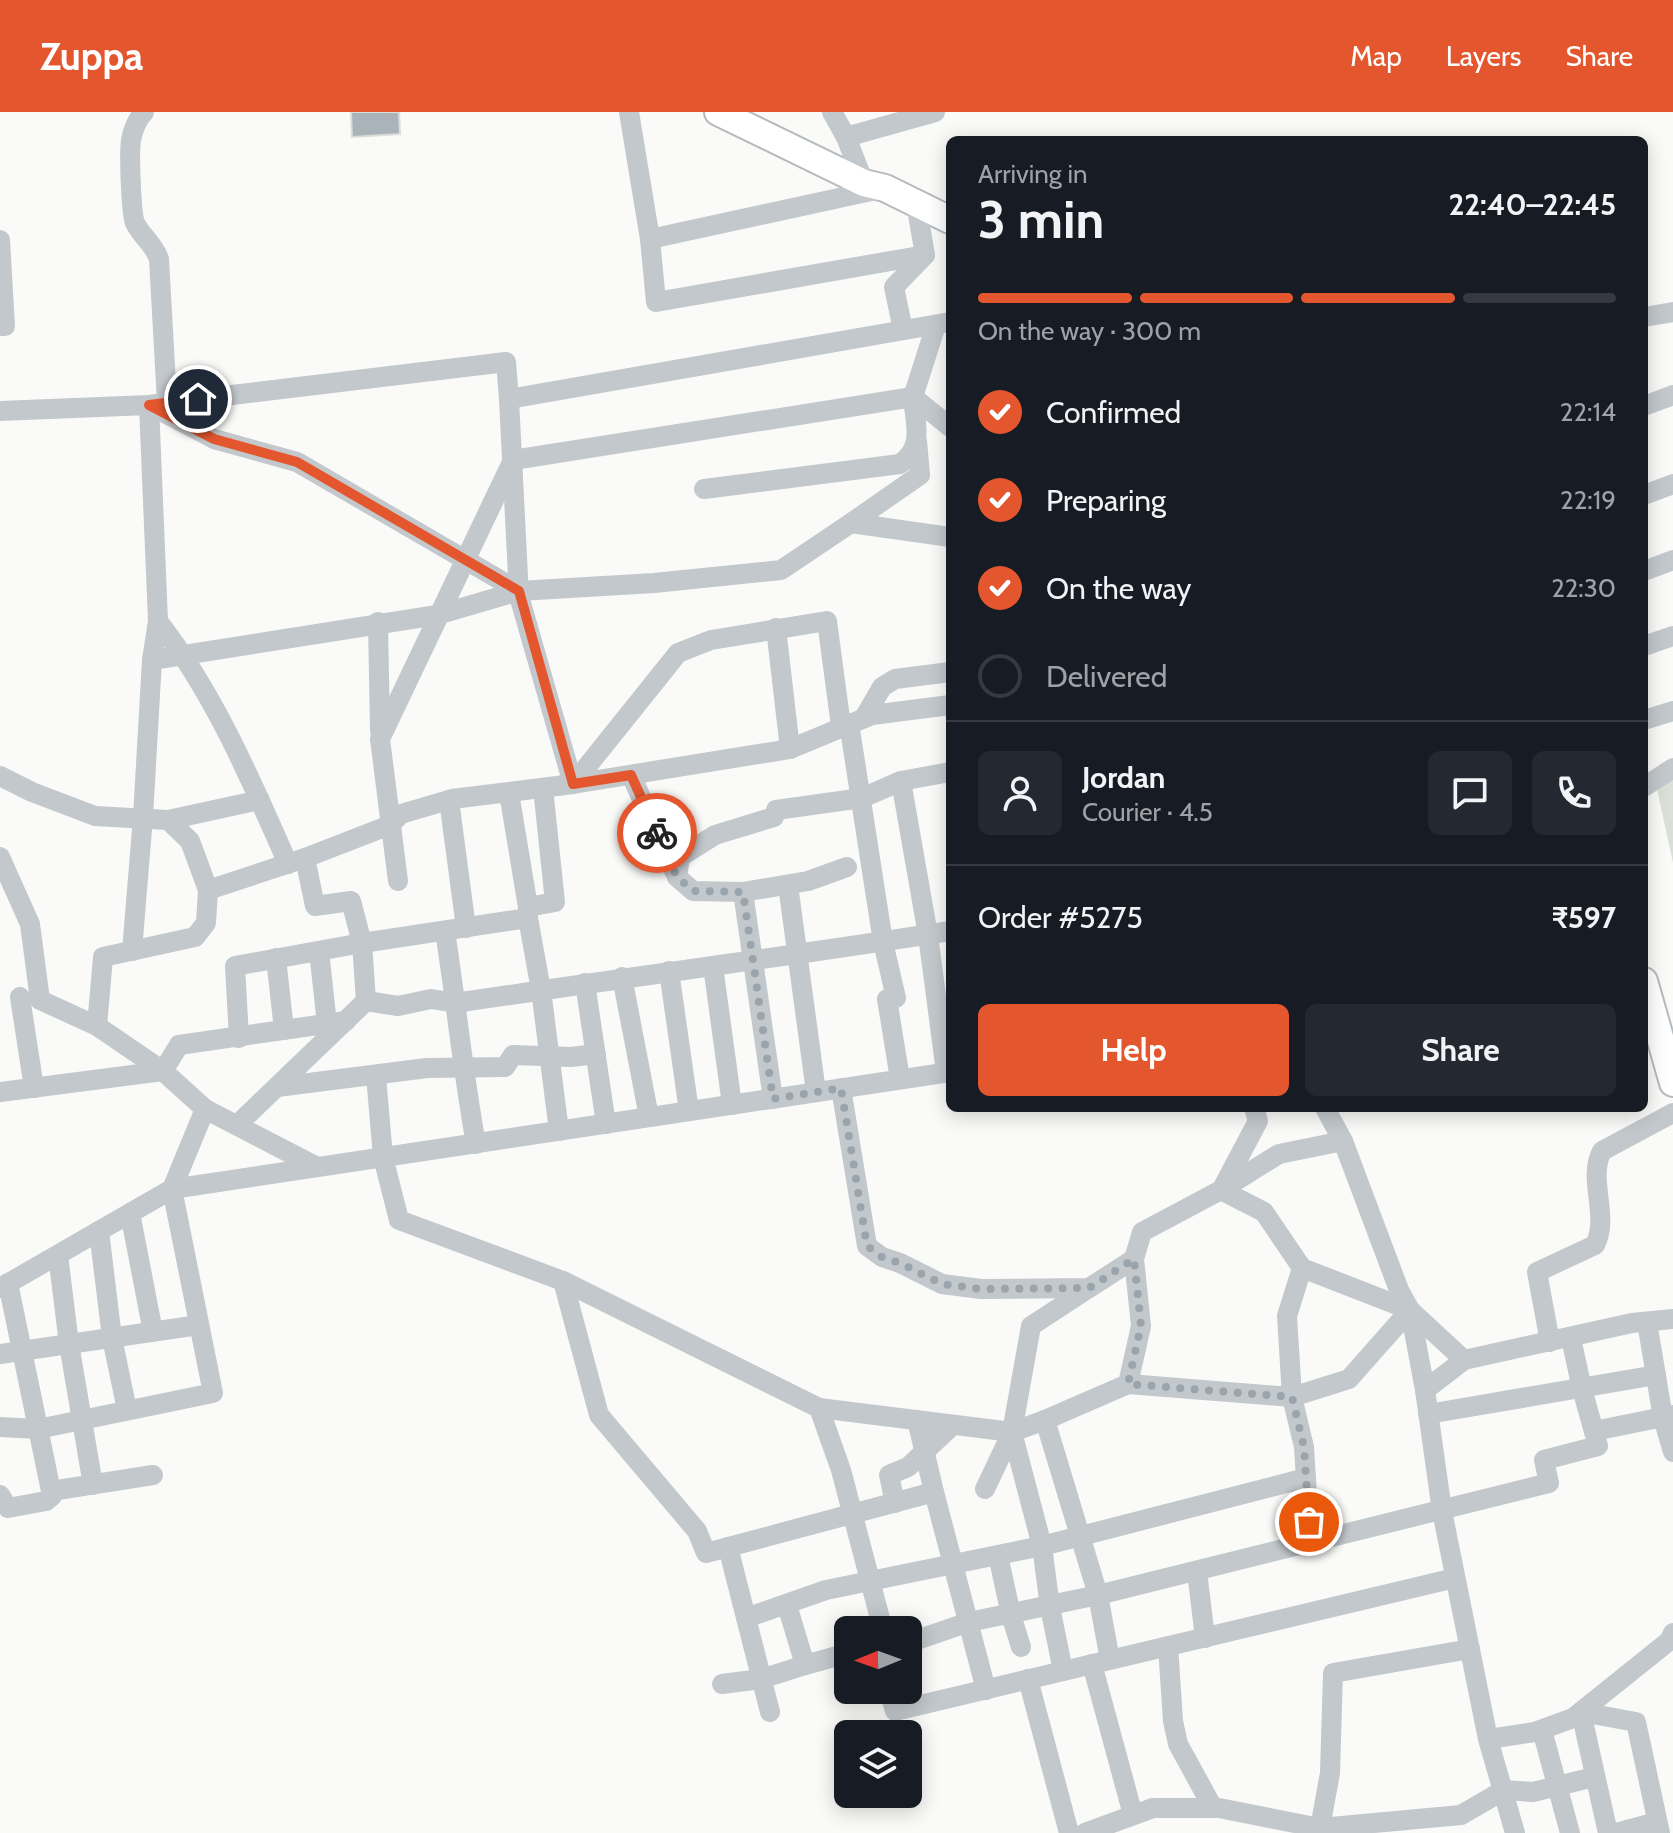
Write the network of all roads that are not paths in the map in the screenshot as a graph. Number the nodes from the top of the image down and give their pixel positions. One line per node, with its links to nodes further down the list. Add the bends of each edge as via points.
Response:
1 (144, 112): 21 (street, via 130,143 134,221 159,259)
2 (629, 112): 10 (street)
3 (718, 112): 7 (main road)
4 (832, 112): 6 (street)
5 (935, 112): 6 (street)
6 (846, 137): 7 (street)
7 (874, 186): 8 (main road); 10 (street)
8 (916, 203): 9 (main road); 12 (street)
9 (946, 218)
10 (650, 239): 12 (street, via 656,302)
11 (0, 240): 16 (street, via 5,326)
12 (925, 255): 17 (street, via 894,287)
13 (1673, 312): 14 (street)
14 (1648, 316)
15 (943, 324): 17 (street); 19 (street)
16 (0, 326)
17 (903, 330): 20 (street)
18 (1673, 395): 22 (street)
19 (913, 397): 24 (street); 25 (street); 27 (street, via 917,444 914,454 900,464); 29 (street, via 920,475)
20 (509, 399): 21 (street, via 506,362); 25 (street)
21 (158, 404): 23 (street); 31 (street, via 214,439 297,462); 36 (street)
22 (1648, 404)
23 (0, 411)
24 (946, 424)
25 (513, 460): 31 (street); 34 (street)
26 (1673, 484): 28 (street)
27 (704, 489)
28 (1648, 493)
29 (851, 523): 30 (street); 34 (street, via 781,570)
30 (946, 536)
31 (463, 559): 34 (street); 35 (street)
32 (1673, 560): 33 (street)
33 (1648, 569)
34 (519, 591): 35 (street); 55 (street)
35 (437, 615): 37 (street); 48 (street)
36 (158, 621): 41 (street); 42 (street)
37 (378, 622): 41 (street); 48 (street)
38 (776, 628): 47 (street, via 827,621); 49 (street); 55 (street, via 711,640 678,653)
39 (1673, 636): 40 (street)
40 (1648, 645)
41 (184, 654): 42 (street); 60 (street)
42 (152, 660): 62 (street)
43 (946, 673): 47 (street, via 888,682)
44 (946, 706): 47 (street)
45 (1673, 711): 46 (street)
46 (1648, 719)
47 (851, 722): 49 (street); 59 (street)
48 (380, 739): 64 (street)
49 (790, 749): 52 (street)
50 (1673, 768): 56 (street)
51 (946, 773): 54 (street)
52 (631, 775): 55 (street); 68 (street)
53 (0, 776): 62 (street, via 95,816)
54 (901, 781): 59 (street); 77 (street)
55 (573, 784): 57 (street)
56 (1648, 784)
57 (543, 788): 58 (street); 73 (street, via 555,902)
58 (509, 793): 61 (street); 73 (street)
59 (862, 798): 68 (street, via 776,810 774,817 715,835 680,857); 78 (street)
60 (260, 800): 63 (street); 66 (street)
61 (449, 800): 64 (street, via 401,814); 74 (street)
62 (143, 817): 63 (street); 80 (street)
63 (168, 820): 71 (street, via 190,841)
64 (390, 825): 66 (street); 69 (street)
65 (0, 857): 90 (street, via 30,924)
66 (297, 861): 71 (street); 79 (street, via 315,906 351,901)
67 (847, 867): 70 (street)
68 (677, 877): 72 (street, via 693,891)
69 (398, 881)
70 (788, 885): 72 (street); 82 (street)
71 (208, 890): 80 (street, via 206,923 195,937)
72 (743, 892): 84 (street)
73 (528, 913): 74 (street); 89 (street)
74 (466, 928): 75 (street)
75 (445, 931): 79 (street); 93 (street)
76 (946, 932): 77 (street)
77 (928, 935): 78 (street); 100 (street)
78 (883, 942): 82 (street); 105 (street, via 896,998 887,999)
79 (362, 943): 81 (street); 92 (street)
80 (132, 951): 95 (street, via 103,957)
81 (319, 951): 83 (street); 94 (street)
82 (798, 956): 84 (street); 111 (street)
83 (276, 958): 96 (street); 97 (street, via 235,966)
84 (753, 961): 85 (street); 112 (street)
85 (713, 966): 86 (street); 113 (street)
86 (669, 971): 87 (street); 115 (street)
87 (622, 977): 88 (street); 119 (street)
88 (585, 983): 89 (street); 98 (street)
89 (541, 990): 93 (street); 99 (street)
90 (20, 995): 95 (street); 108 (street)
91 (1648, 995): 106 (main road)
92 (366, 1001): 93 (street, via 398,1006 431,999); 94 (street)
93 (456, 1003): 101 (street)
94 (337, 1022): 96 (street); 107 (street)
95 (97, 1026): 102 (street)
96 (284, 1030): 97 (street)
97 (239, 1038): 102 (street, via 179,1045)
98 (596, 1054): 99 (street); 120 (street)
99 (549, 1056): 101 (street, via 513,1055 505,1067); 122 (street)
100 (946, 1058)
101 (462, 1066): 104 (street); 124 (street)
102 (163, 1071): 108 (street); 114 (street)
103 (946, 1072): 105 (street)
104 (376, 1076): 107 (street); 125 (street)
105 (900, 1079): 109 (street)
106 (1673, 1083)
107 (277, 1087): 121 (street)
108 (34, 1088): 110 (street)
109 (841, 1088): 111 (street); 136 (street, via 867,1246 942,1284)
110 (0, 1092)
111 (816, 1092): 112 (street)
112 (773, 1099): 113 (street)
113 (732, 1105): 115 (street)
114 (205, 1109): 121 (street); 127 (street)
115 (689, 1111): 119 (street)
116 (1255, 1112): 128 (street, via 1258,1121)
117 (1327, 1112): 123 (street)
118 (1673, 1113): 144 (street, via 1602,1151 1601,1228 1595,1245 1537,1272)
119 (649, 1117): 120 (street)
120 (606, 1124): 122 (street)
121 (237, 1125): 126 (street)
122 (559, 1131): 124 (street)
123 (1343, 1141): 128 (street, via 1279,1154); 137 (street)
124 (476, 1144): 125 (street)
125 (383, 1157): 126 (street); 134 (street, via 399,1220)
126 (317, 1167): 127 (street)
127 (172, 1189): 129 (street); 140 (street)
128 (1221, 1190): 132 (street, via 1142,1232); 133 (street, via 1264,1212)
129 (130, 1213): 130 (street); 141 (street)
130 (99, 1231): 131 (street); 142 (street)
131 (58, 1255): 135 (street); 145 (street)
132 (1134, 1259): 136 (street); 150 (street, via 1141,1326)
133 (1302, 1268): 137 (street); 153 (street, via 1287,1316)
134 (563, 1281): 154 (street); 181 (street, via 599,1415 697,1531 706,1553)
135 (4, 1286): 146 (street)
136 (1089, 1288): 165 (street, via 1031,1326)
137 (1410, 1310): 148 (street); 152 (street); 153 (street, via 1349,1379)
138 (1673, 1319): 139 (street)
139 (1647, 1322): 143 (street); 149 (street)
140 (199, 1325): 141 (street); 155 (street, via 213,1393)
141 (153, 1332): 142 (street)
142 (112, 1338): 145 (street); 155 (street)
143 (1571, 1338): 144 (street); 151 (street)
144 (1550, 1342): 148 (street)
145 (69, 1344): 146 (street); 158 (street)
146 (21, 1352): 147 (street); 163 (street)
147 (0, 1354)
148 (1464, 1360): 152 (street)
149 (1656, 1375): 151 (street); 157 (street)
150 (1128, 1384): 153 (street); 160 (street)
151 (1582, 1389): 156 (street); 164 (street)
152 (1425, 1390): 156 (street)
153 (1292, 1397): 169 (street)
154 (819, 1408): 159 (street); 177 (street)
155 (127, 1410): 158 (street)
156 (1428, 1414): 176 (street)
157 (1668, 1416): 164 (street); 167 (street)
158 (80, 1419): 163 (street); 170 (street)
159 (917, 1420): 161 (street); 166 (street)
160 (1045, 1420): 165 (street); 178 (street)
161 (953, 1425): 165 (street); 166 (street)
162 (0, 1427): 163 (street)
163 (38, 1429): 172 (street)
164 (1594, 1431): 176 (street, via 1598,1446 1544,1460 1549,1483)
165 (1012, 1432): 171 (street); 180 (street)
166 (925, 1451): 173 (street); 175 (street, via 889,1475)
167 (1673, 1452)
168 (153, 1475): 170 (street)
169 (1306, 1478): 178 (street); 179 (street)
170 (93, 1485): 172 (street)
171 (985, 1489)
172 (51, 1491): 174 (street, via 46,1501 8,1508)
173 (934, 1492): 175 (street); 183 (street)
174 (0, 1495)
175 (895, 1503): 177 (street)
176 (1442, 1511): 179 (street); 185 (street)
177 (853, 1514): 181 (street); 186 (street)
178 (1080, 1536): 180 (street); 187 (street)
179 (1310, 1543): 184 (street)
180 (1042, 1546): 182 (street); 189 (street)
181 (728, 1547): 192 (street)
182 (998, 1555): 183 (street); 190 (street)
183 (954, 1564): 186 (street); 193 (street)
184 (1197, 1571): 187 (street); 196 (street)
185 (1455, 1578): 196 (street); 199 (street)
186 (869, 1582): 188 (street); 191 (street)
187 (1098, 1595): 189 (street); 201 (street)
188 (787, 1605): 192 (street); 202 (street)
189 (1050, 1607): 190 (street); 203 (street)
190 (1011, 1615): 193 (street); 198 (street)
191 (879, 1616)
192 (746, 1618): 204 (street)
193 (969, 1622): 195 (street); 207 (street)
194 (1673, 1633): 210 (street)
195 (922, 1638)
196 (1205, 1638): 197 (street)
197 (1168, 1646): 201 (street); 216 (street, via 1178,1744)
198 (1021, 1647)
199 (1470, 1649): 212 (street); 220 (street, via 1333,1673 1330,1773)
200 (834, 1657): 202 (street)
201 (1101, 1662): 203 (street); 217 (street)
202 (805, 1665): 204 (street)
203 (1063, 1671): 205 (street)
204 (761, 1679): 206 (street); 209 (street)
205 (1028, 1679): 207 (street); 221 (street)
206 (722, 1684)
207 (986, 1690): 208 (street, via 895,1711)
208 (893, 1704)
209 (770, 1712)
210 (1581, 1712): 211 (street); 213 (street); 219 (street, via 1636,1722)
211 (1542, 1730): 212 (street); 214 (street)
212 (1488, 1739): 215 (street)
213 (1594, 1777): 214 (street); 225 (street)
214 (1559, 1786): 215 (street, via 1533,1792); 224 (street)
215 (1504, 1790): 218 (street, via 1461,1815); 223 (street)
216 (1213, 1808): 217 (street, via 1153,1808); 220 (street)
217 (1122, 1823): 222 (street)
218 (1378, 1828): 220 (street)
219 (1658, 1828): 226 (street)
220 (1318, 1831)
221 (1069, 1833)
222 (1085, 1833)
223 (1515, 1833)
224 (1570, 1833)
225 (1608, 1833)
226 (1616, 1833)

